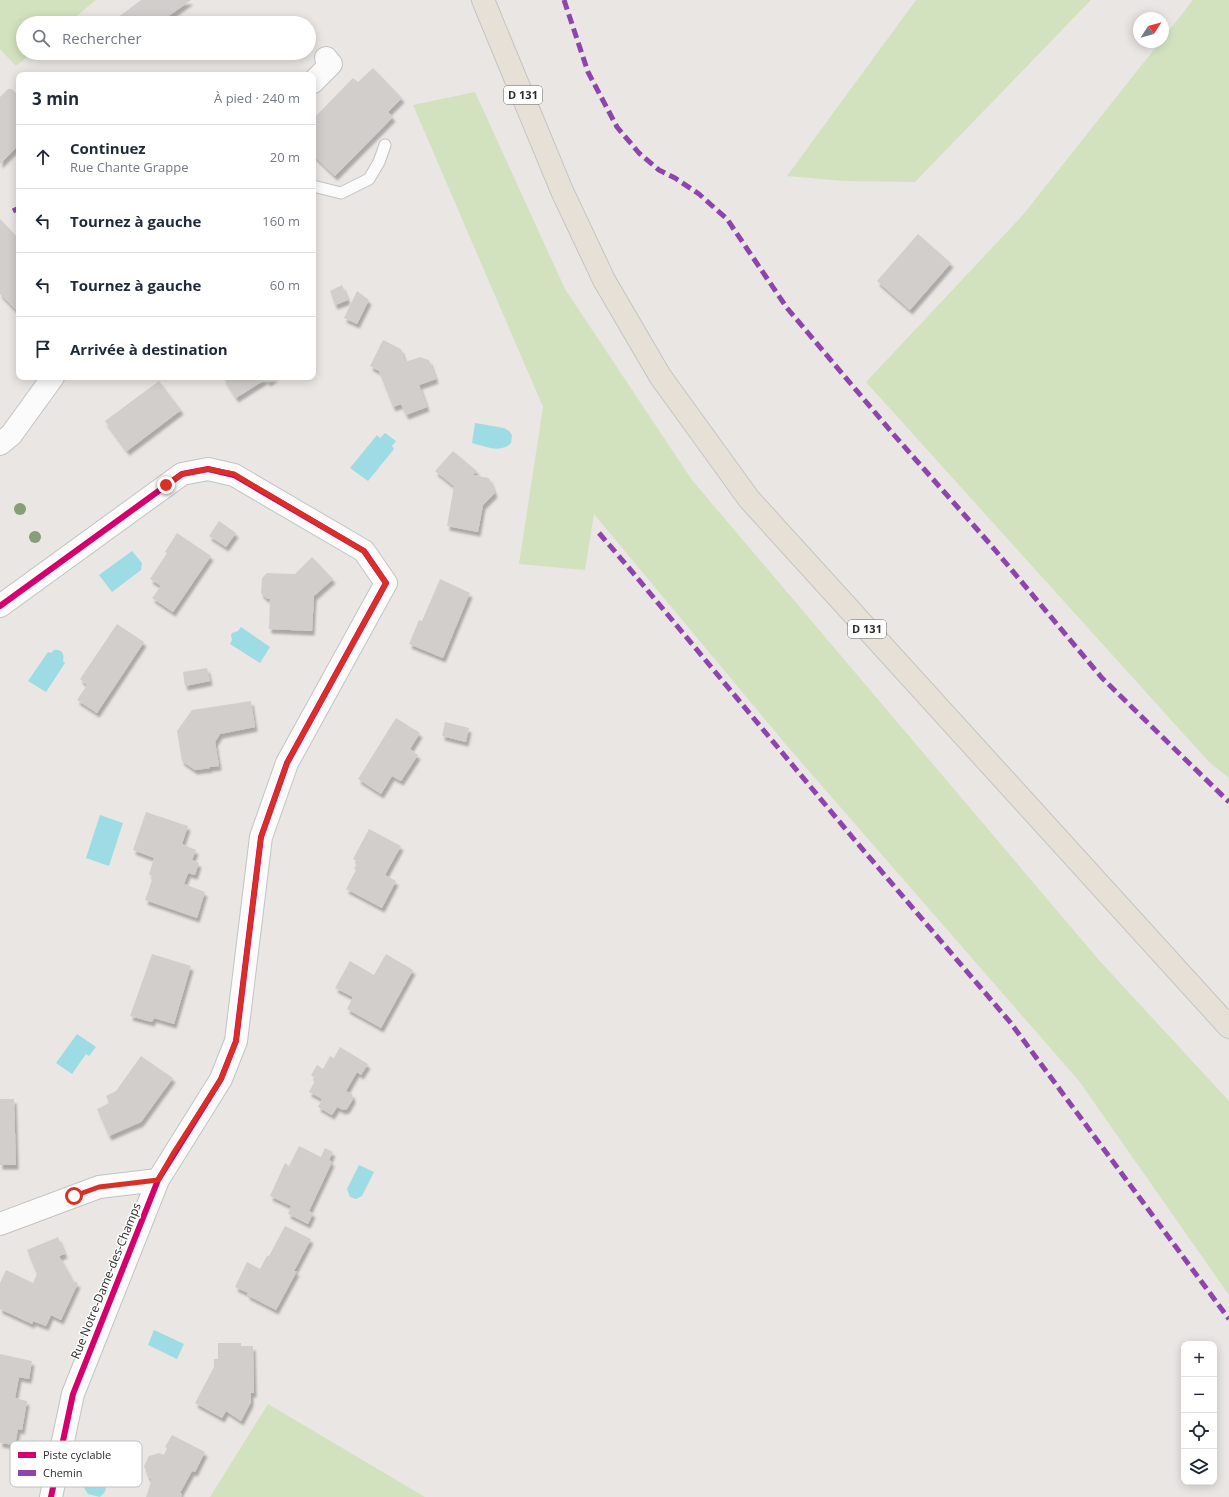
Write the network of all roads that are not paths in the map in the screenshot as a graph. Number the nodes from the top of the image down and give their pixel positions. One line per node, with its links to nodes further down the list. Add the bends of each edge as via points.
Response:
1 (484, 0): 9 (main road, D 131, via 562,191 604,280 660,376 749,499)
2 (326, 58): 3 (street, via 331,64)
3 (316, 79)
4 (385, 145): 5 (lane, via 369,179 341,193)
5 (316, 187)
6 (51, 380): 7 (street, via 11,435)
7 (0, 444)
8 (0, 606): 10 (street, Rue Notre-Dame-des-Champs, via 182,474 208,469 234,474 364,551 386,583 287,763 261,837 236,1041 221,1079)
9 (1229, 1027)
10 (158, 1180): 11 (street, via 99,1187); 12 (street, Rue Notre-Dame-des-Champs, via 74,1394)
11 (0, 1224)
12 (64, 1441)
13 (53, 1487): 14 (street, Rue Notre-Dame-des-Champs)
14 (51, 1497)

